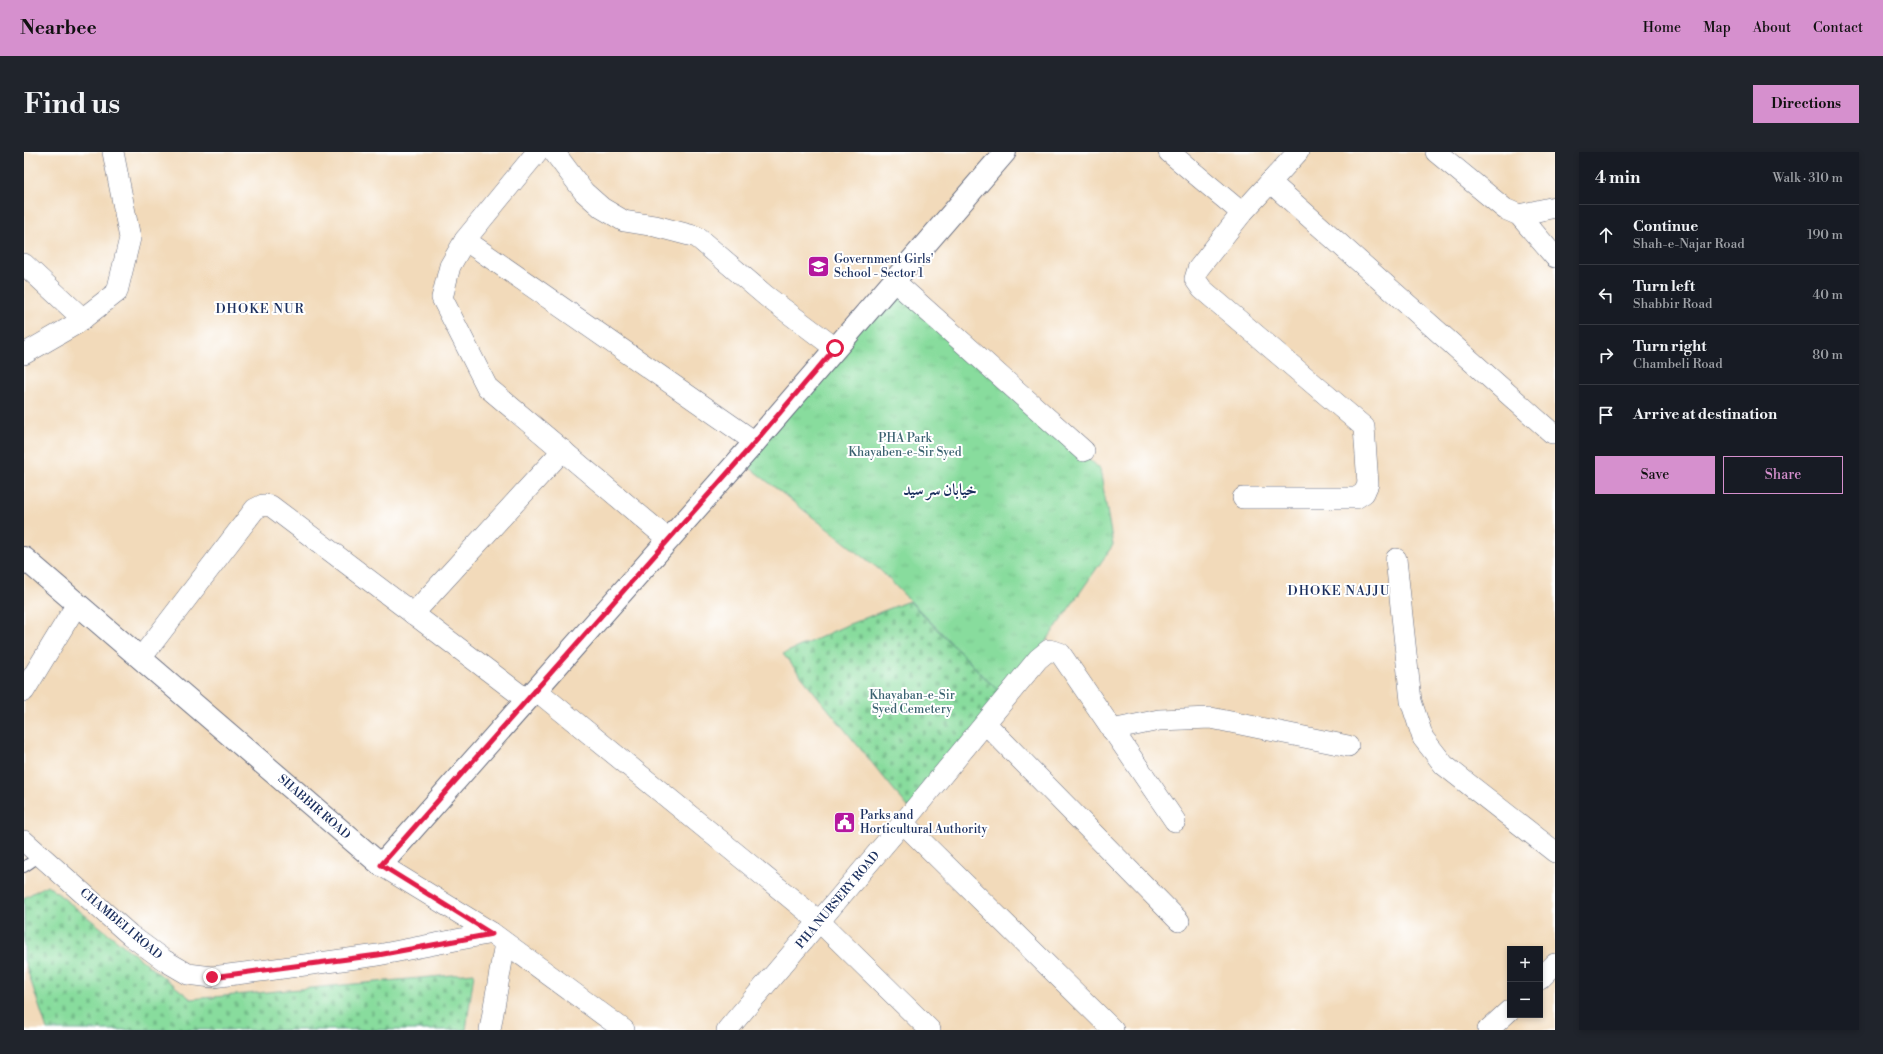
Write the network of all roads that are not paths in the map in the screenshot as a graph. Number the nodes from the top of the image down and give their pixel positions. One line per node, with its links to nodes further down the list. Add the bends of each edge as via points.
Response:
1 (113, 152): 16 (street, via 130,238 117,292)
2 (537, 152): 12 (street)
3 (554, 152): 17 (street, via 584,192 602,208 624,221 697,237 766,296)
4 (1005, 152): 15 (street)
5 (1169, 152): 10 (street)
6 (1298, 152): 8 (street)
7 (1436, 152): 11 (street, via 1505,209)
8 (1270, 182): 10 (street); 19 (street)
9 (1555, 207): 11 (street)
10 (1242, 213): 23 (street, via 1198,269 1195,279 1202,289 1364,427 1368,484 1364,493 1356,498)
11 (1519, 215): 13 (street)
12 (465, 240): 20 (street); 21 (street, via 450,266 442,298 487,387)
13 (1555, 257)
14 (24, 264): 16 (street)
15 (894, 281): 17 (street); 22 (street)
16 (83, 319): 18 (street)
17 (835, 348): 20 (street)
18 (24, 354)
19 (1555, 432)
20 (755, 442): 24 (street)
21 (563, 450): 24 (street); 28 (street)
22 (1084, 451)
23 (1243, 498)
24 (669, 540): 31 (street)
25 (24, 558): 27 (street, SHABBIR ROAD)
26 (1396, 559): 38 (street, via 1410,701 1423,738 1444,765)
27 (77, 604): 29 (street, SHABBIR ROAD); 30 (street)
28 (413, 614): 29 (street, via 271,506 263,505 255,509); 31 (street)
29 (141, 658): 40 (street, SHABBIR ROAD)
30 (24, 691)
31 (531, 695): 40 (street); 42 (street)
32 (986, 724): 33 (street, PHA NURSERY ROAD, via 1038,659 1049,650 1060,653); 36 (street, PHA NURSERY ROAD); 41 (street)
33 (1112, 730): 34 (street, via 1159,720 1211,718); 35 (street)
34 (1348, 746)
35 (1175, 821)
36 (903, 823): 42 (street, PHA NURSERY ROAD); 51 (street)
37 (24, 841): 39 (street, CHAMBELI ROAD)
38 (1555, 852)
39 (32, 862): 43 (street, CHAMBELI ROAD, via 164,960 188,974 212,977)
40 (381, 865): 43 (street, SHABBIR ROAD)
41 (1179, 921)
42 (820, 922): 49 (street, PHA NURSERY ROAD); 50 (street)
43 (498, 938): 47 (street); 48 (street, SHABBIR ROAD)
44 (1555, 964): 45 (street)
45 (1543, 976)
46 (1507, 1013): 52 (street)
47 (490, 1030)
48 (624, 1030)
49 (727, 1030)
50 (930, 1030)
51 (1114, 1030)
52 (1488, 1030)

